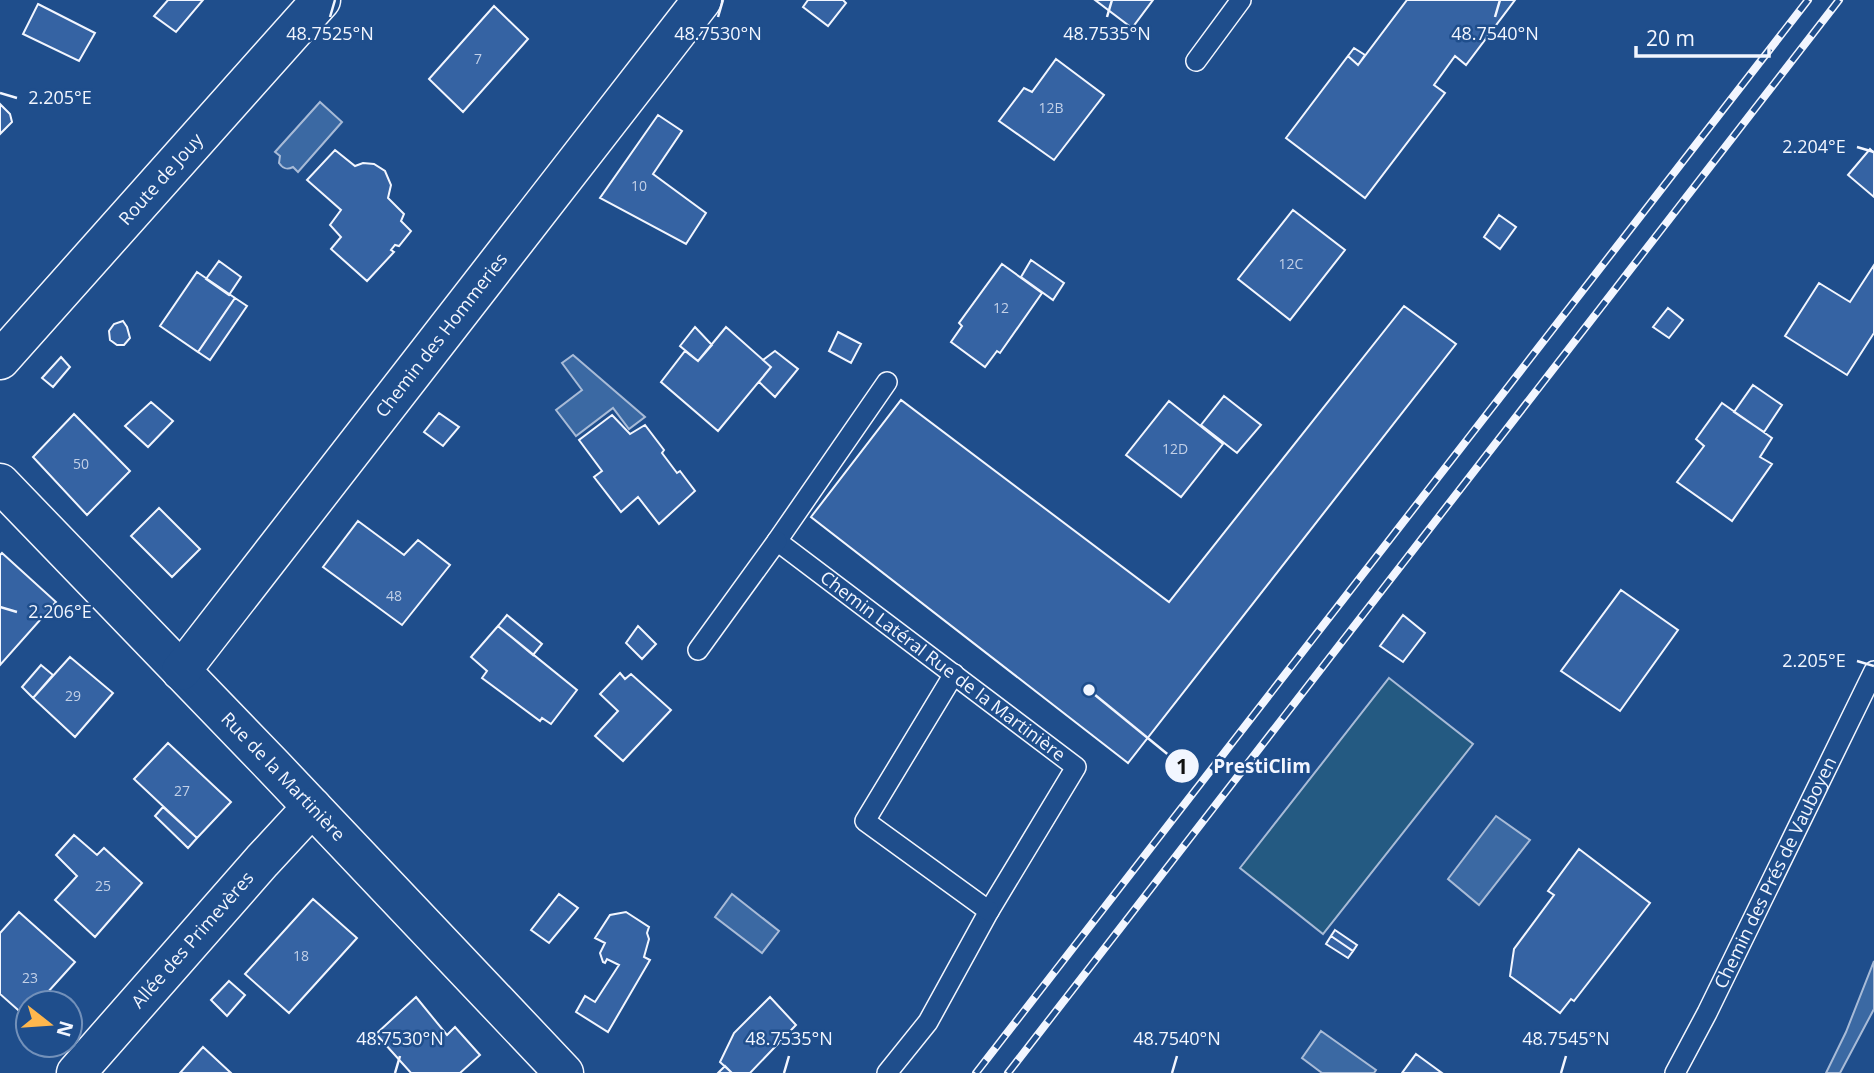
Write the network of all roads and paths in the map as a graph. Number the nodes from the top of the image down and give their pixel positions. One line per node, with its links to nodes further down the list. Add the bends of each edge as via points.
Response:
1 (321, 0): 5 (street, Route de Jouy)
2 (702, 0): 10 (street, Chemin des Hommeries)
3 (1241, 0): 4 (lane)
4 (1196, 61)
5 (0, 360)
6 (887, 382): 8 (lane)
7 (0, 483): 10 (street, Rue de la Martinière)
8 (777, 541): 9 (lane); 12 (lane, Chemin Latéral Rue de la Martinière)
9 (698, 650)
10 (181, 671): 13 (street, Rue de la Martinière)
11 (1874, 671): 18 (lane, Chemin des Prés de Vauboyen)
12 (954, 674): 14 (lane, Chemin Latéral Rue de la Martinière, via 1076,767); 14 (lane, via 865,821)
13 (312, 807): 15 (street, Allée des Primevères); 16 (street, Rue de la Martinière)
14 (989, 911): 17 (lane, Chemin Latéral Rue de la Martinière, via 928,1022)
15 (76, 1073)
16 (564, 1073)
17 (887, 1073)
18 (1675, 1073)

